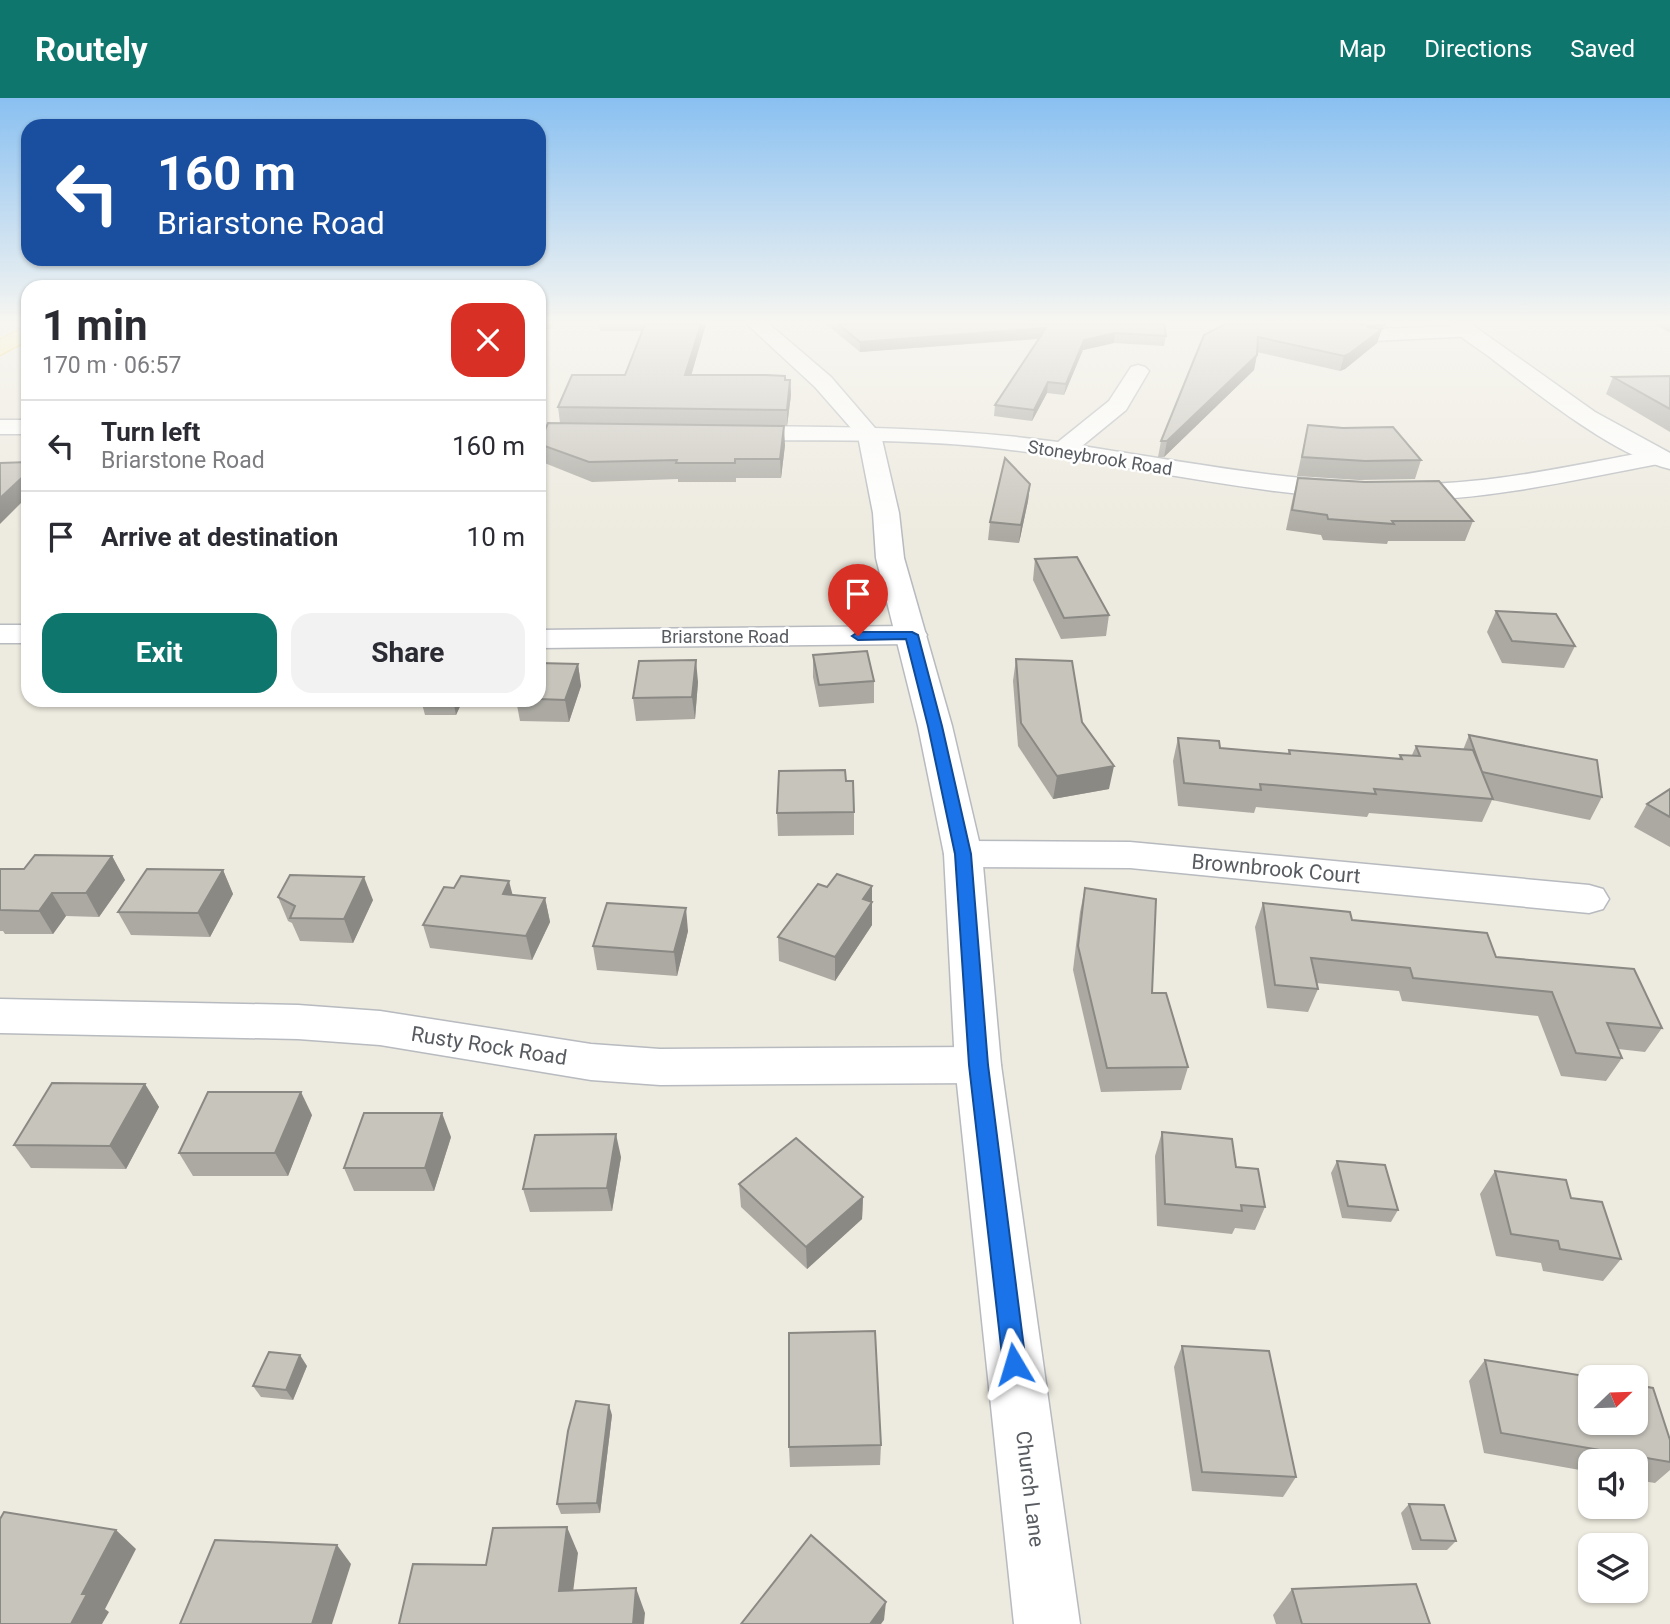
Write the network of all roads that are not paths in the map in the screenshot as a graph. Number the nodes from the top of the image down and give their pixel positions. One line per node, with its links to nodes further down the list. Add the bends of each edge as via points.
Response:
1 (834, 395): 7 (street, Church Lane)
2 (1124, 395): 8 (street)
3 (1554, 395): 9 (street)
4 (0, 427): 5 (street)
5 (21, 427)
6 (704, 433): 7 (street, Stoneybrook Road)
7 (869, 435): 8 (street, Stoneybrook Road, via 963,438); 12 (street, Church Lane, via 886,513 890,558)
8 (1061, 452): 9 (street, Stoneybrook Road, via 1263,483 1359,491 1468,489)
9 (1664, 459)
10 (0, 634): 11 (street)
11 (21, 635)
12 (912, 635): 13 (street, Briarstone Road); 14 (street, Church Lane)
13 (546, 639)
14 (963, 854): 15 (street, Brownbrook Court, via 1130,855); 17 (street, Church Lane)
15 (1589, 898)
16 (0, 1016): 17 (street, Rusty Rock Road, via 380,1028 591,1062 660,1067)
17 (978, 1065): 18 (street, Church Lane)
18 (1047, 1624)

